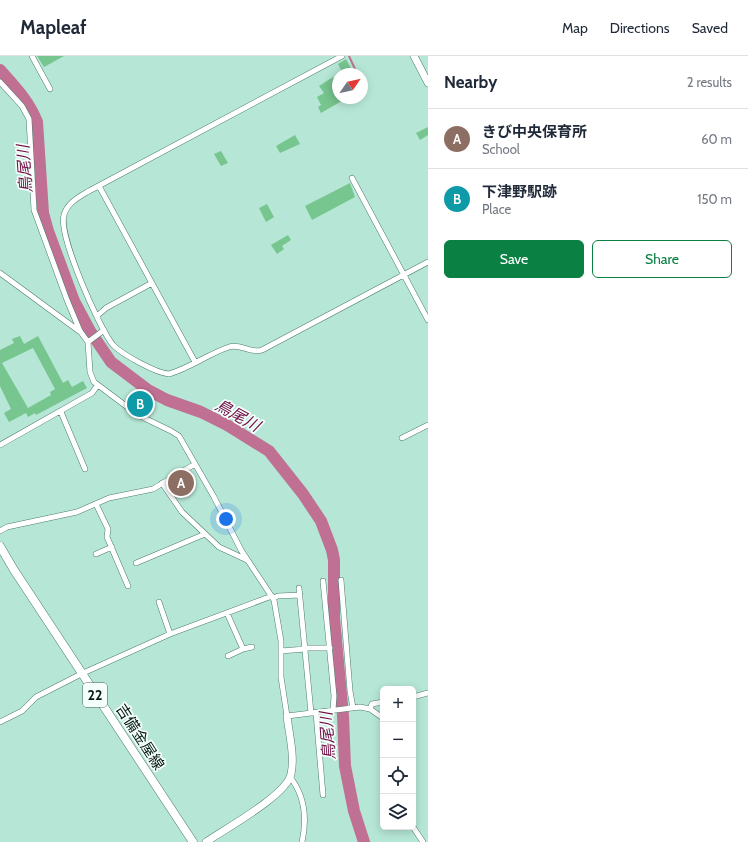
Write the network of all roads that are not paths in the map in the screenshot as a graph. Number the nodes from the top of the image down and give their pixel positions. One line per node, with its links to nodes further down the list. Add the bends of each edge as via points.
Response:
1 (32, 56): 6 (street)
2 (342, 56): 8 (street)
3 (414, 56): 5 (street)
4 (0, 82): 15 (street, via 22,106 28,119 34,210)
5 (428, 83)
6 (50, 89)
7 (352, 178): 11 (street)
8 (99, 186): 12 (street); 13 (street, via 71,202 63,217 66,238)
9 (428, 262): 11 (street)
10 (0, 273): 15 (street)
11 (403, 275): 14 (street); 18 (street, via 262,350 252,352 229,347)
12 (152, 283): 13 (street, via 106,308); 18 (street)
13 (97, 316): 16 (street)
14 (428, 320)
15 (80, 331): 17 (street)
16 (103, 331): 17 (street); 18 (street, via 114,345 162,374 175,372)
17 (89, 341): 19 (street, via 90,372)
18 (195, 362)
19 (97, 386): 20 (street, via 92,393); 24 (street, via 138,415 176,433)
20 (61, 412): 23 (street); 25 (street)
21 (428, 425): 22 (street)
22 (402, 438)
23 (0, 446)
24 (195, 464): 26 (street); 33 (street)
25 (84, 469)
26 (162, 484): 27 (street, via 146,491 121,494); 29 (street, via 175,503)
27 (96, 504): 28 (street, via 77,512 7,527); 31 (street, via 108,529 107,537)
28 (0, 531)
29 (205, 534): 33 (street, via 219,547); 34 (street)
30 (0, 546): 50 (main road, 吉備金屋線 / 22)
31 (112, 547): 32 (street); 37 (street)
32 (96, 554)
33 (249, 561): 40 (street)
34 (136, 563)
35 (341, 580): 54 (street)
36 (323, 581): 45 (street)
37 (128, 586)
38 (299, 588): 39 (street)
39 (300, 595): 40 (street); 47 (street)
40 (273, 597): 42 (street); 48 (street)
41 (159, 602): 43 (street)
42 (227, 613): 43 (street); 46 (street)
43 (170, 634): 50 (street)
44 (252, 647): 46 (street)
45 (330, 648): 47 (street); 56 (street)
46 (243, 649): 49 (street)
47 (305, 649): 48 (street); 57 (street)
48 (281, 651): 58 (street, via 281,678)
49 (228, 656)
50 (81, 674): 60 (street, via 36,697 22,711); 64 (main road, 吉備金屋線 / 22)
51 (428, 693): 52 (street)
52 (416, 696)
53 (380, 703): 55 (street, via 372,704)
54 (351, 708): 55 (street); 56 (street)
55 (370, 709): 59 (street)
56 (335, 710): 57 (street)
57 (313, 713): 58 (street); 62 (street)
58 (287, 716): 61 (street, via 292,763)
59 (380, 716)
60 (0, 722)
61 (290, 777): 65 (street, via 275,796); 66 (street, via 299,790 303,803)
62 (323, 795)
63 (415, 830): 67 (street)
64 (193, 842)
65 (206, 842)
66 (302, 842)
67 (424, 842)

